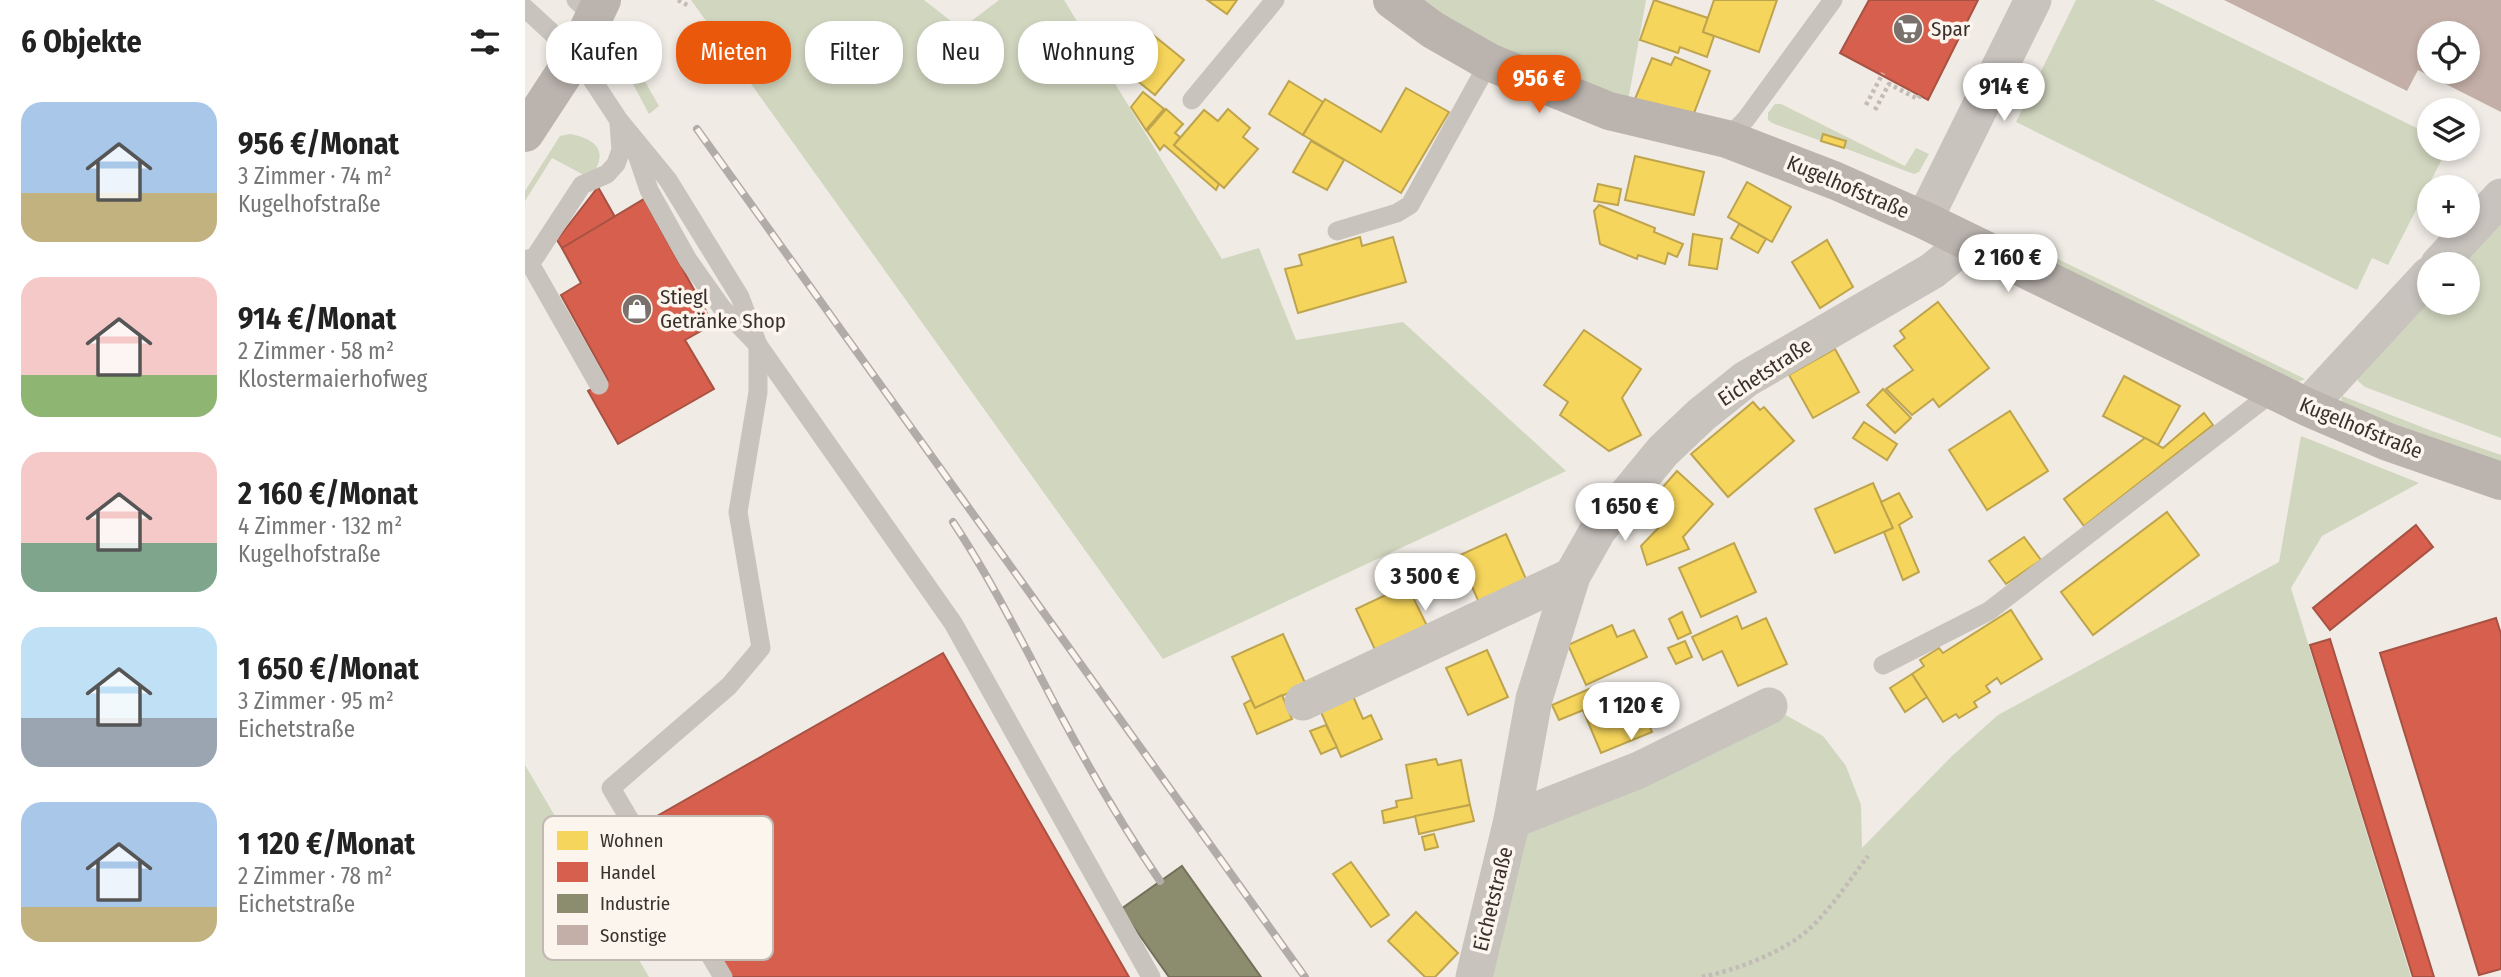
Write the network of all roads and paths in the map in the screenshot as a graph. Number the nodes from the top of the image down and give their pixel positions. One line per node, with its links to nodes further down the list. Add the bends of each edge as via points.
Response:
1 (678, 0): 6 (path)
2 (1275, 0): 14 (lane)
3 (1392, 0): 9 (street, Kugelhofstraße)
4 (1833, 0): 19 (lane)
5 (2033, 0): 21 (street)
6 (689, 6)
7 (525, 8): 8 (lane)
8 (546, 27)
9 (1489, 62): 19 (street, Kugelhofstraße, via 1609,111); 22 (lane, via 1410,205)
10 (1883, 74): 15 (path)
11 (557, 84): 18 (street)
12 (596, 84): 17 (lane)
13 (1920, 96): 16 (path, via 1918,99 1889,84)
14 (1192, 100)
15 (1866, 105)
16 (1875, 110)
17 (624, 125): 25 (lane, via 616,164 607,174 582,185 535,257); 27 (lane, via 668,180 740,297)
18 (525, 134)
19 (1727, 139): 21 (street, Kugelhofstraße)
20 (2501, 197): 24 (street)
21 (1924, 220): 23 (street, Kugelhofstraße)
22 (1337, 231)
23 (1969, 242): 29 (street, Kugelhofstraße); 31 (street, Eichetstraße, via 1932,271 1746,379 1701,415 1663,451 1598,530)
24 (2450, 252)
25 (527, 260): 28 (lane)
26 (2417, 286): 29 (street)
27 (758, 345): 35 (lane, via 758,392 738,512 761,648 729,686 611,788); 40 (lane, via 953,623)
28 (599, 385)
29 (2290, 399): 30 (street, Kugelhofstraße, via 2388,442); 32 (lane, via 1989,611)
30 (2501, 481)
31 (1572, 576): 33 (street); 36 (street, Eichetstraße, via 1534,699)
32 (1883, 665)
33 (1303, 702)
34 (1769, 705): 36 (street, Eichetstraße, via 1639,770)
35 (628, 816)
36 (1512, 820): 41 (street, Eichetstraße)
37 (1868, 856): 42 (path, via 1799,937 1757,959)
38 (713, 960): 39 (lane)
39 (723, 977)
40 (1151, 977)
41 (1474, 977)
42 (1702, 977)

